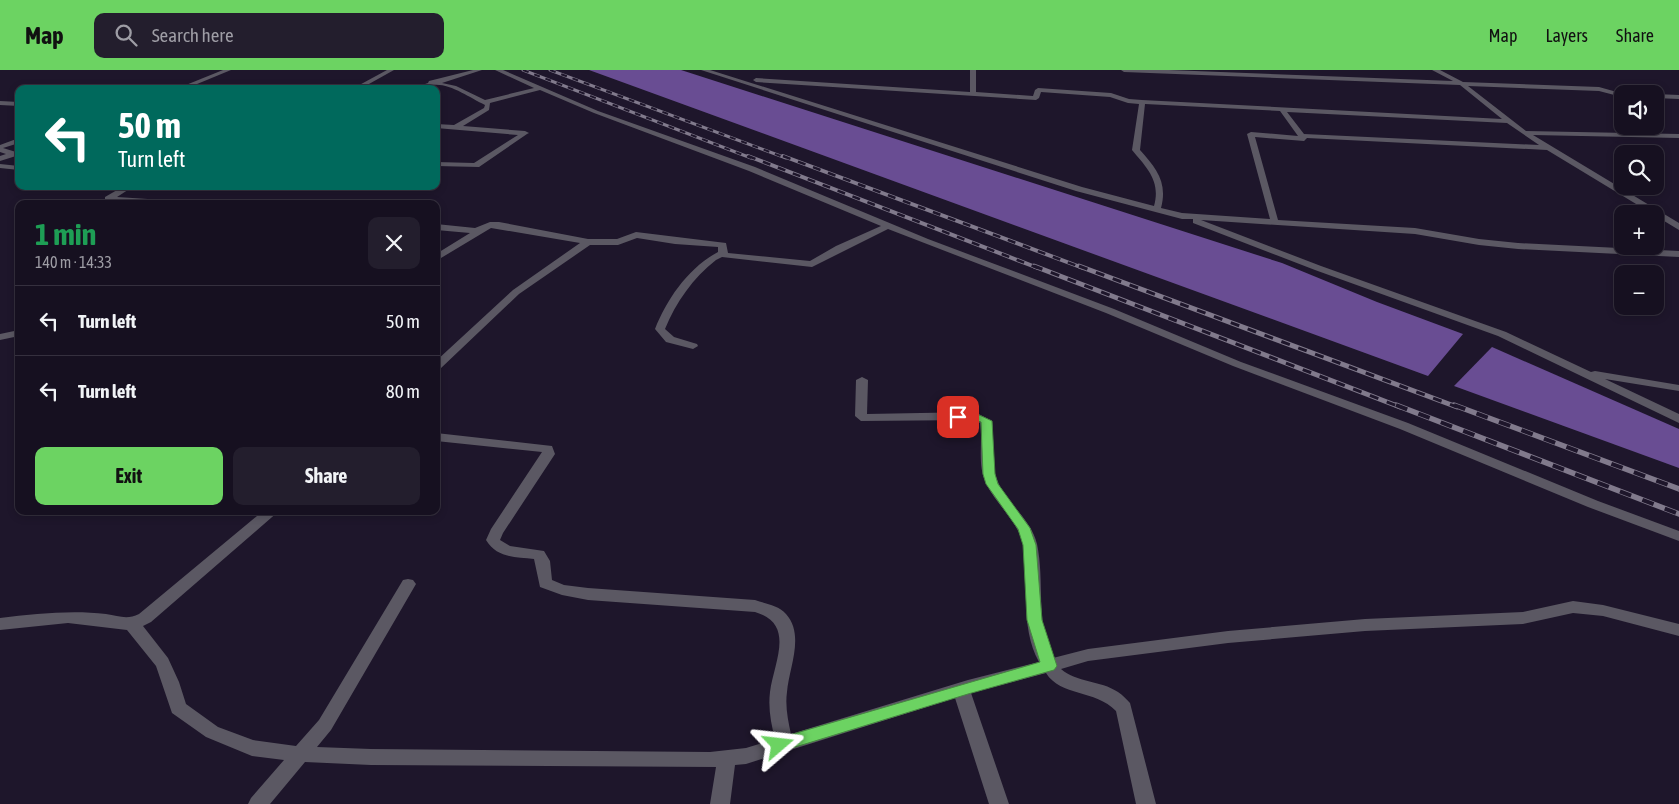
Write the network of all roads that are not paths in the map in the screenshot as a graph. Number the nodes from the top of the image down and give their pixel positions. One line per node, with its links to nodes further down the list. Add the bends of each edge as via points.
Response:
1 (228, 70): 13 (street)
2 (391, 70): 14 (street)
3 (479, 70): 11 (street)
4 (498, 70): 16 (street)
5 (704, 70): 10 (street)
6 (973, 70): 18 (street)
7 (1124, 70): 9 (street)
8 (1435, 70): 12 (street)
9 (1216, 72): 12 (street)
10 (736, 79): 18 (street); 41 (street, via 1079,189)
11 (431, 82): 15 (street); 21 (street, via 454,87)
12 (1461, 83): 17 (street, via 1598,89); 26 (street)
13 (189, 85)
14 (363, 85)
15 (424, 85)
16 (540, 88): 21 (street); 44 (street)
17 (1614, 93)
18 (973, 94): 22 (street, via 1036,98 1038,90 1111,95)
19 (1664, 96): 20 (street)
20 (1679, 96)
21 (484, 102): 28 (street, via 488,104 487,109)
22 (1142, 102): 25 (street); 41 (street, via 1136,150 1161,183)
23 (0, 103): 24 (street)
24 (15, 104)
25 (1282, 109): 26 (street); 30 (street)
26 (1508, 121): 29 (street)
27 (440, 126): 28 (street)
28 (456, 127): 36 (street, via 525,133 476,165)
29 (1524, 133): 31 (street); 33 (street)
30 (1302, 136): 33 (street); 43 (street, via 1304,139 1251,134)
31 (1679, 136)
32 (15, 142): 34 (street)
33 (1549, 148): 46 (street)
34 (0, 149): 35 (street, via 12,154)
35 (0, 159)
36 (440, 164)
37 (0, 166): 38 (street)
38 (15, 168)
39 (123, 190): 40 (street, via 108,199)
40 (125, 200)
41 (1157, 209): 42 (street)
42 (1182, 216): 43 (street); 56 (street, via 1502,334)
43 (1275, 223): 50 (street, via 1415,231 1518,246)
44 (889, 225): 49 (street, via 812,264); 62 (street)
45 (440, 227): 47 (street)
46 (1679, 227)
47 (481, 230): 48 (street, via 499,225); 51 (street)
48 (588, 242): 49 (street, via 618,242 636,235 721,244 724,248); 55 (street, via 516,292)
49 (722, 253): 54 (street, via 700,269 667,311 660,329 673,341)
50 (1679, 254)
51 (440, 256)
52 (15, 334): 53 (street)
53 (0, 337)
54 (693, 346)
55 (440, 363)
56 (1583, 373): 58 (street); 59 (street)
57 (862, 380): 67 (street, via 861,416 865,418 975,416 986,421 992,484 1024,528 1030,545 1034,620)
58 (1679, 388)
59 (1679, 418)
60 (440, 437): 69 (street, via 548,448 549,454 493,540 495,546 502,550 539,555 543,561 545,583 562,590 588,594 755,606 775,613 785,625 788,638 778,694 778,719)
61 (267, 515): 65 (street, via 153,612)
62 (1679, 536)
63 (408, 584): 70 (street, via 343,696)
64 (0, 624): 65 (street, via 68,617)
65 (132, 625): 70 (street, via 160,655 172,679 178,708 212,732 252,748)
66 (1679, 630): 67 (street, via 1607,612 1562,608 1523,618 1365,625 1228,637 1088,655)
67 (1049, 666): 68 (street); 75 (street, via 1063,680 1114,697 1124,708)
68 (961, 690): 69 (street); 74 (street)
69 (785, 743): 71 (street, via 746,756)
70 (302, 754): 71 (street, via 371,758); 72 (street)
71 (727, 758): 73 (street)
72 (258, 804)
73 (720, 804)
74 (999, 804)
75 (1146, 804)

